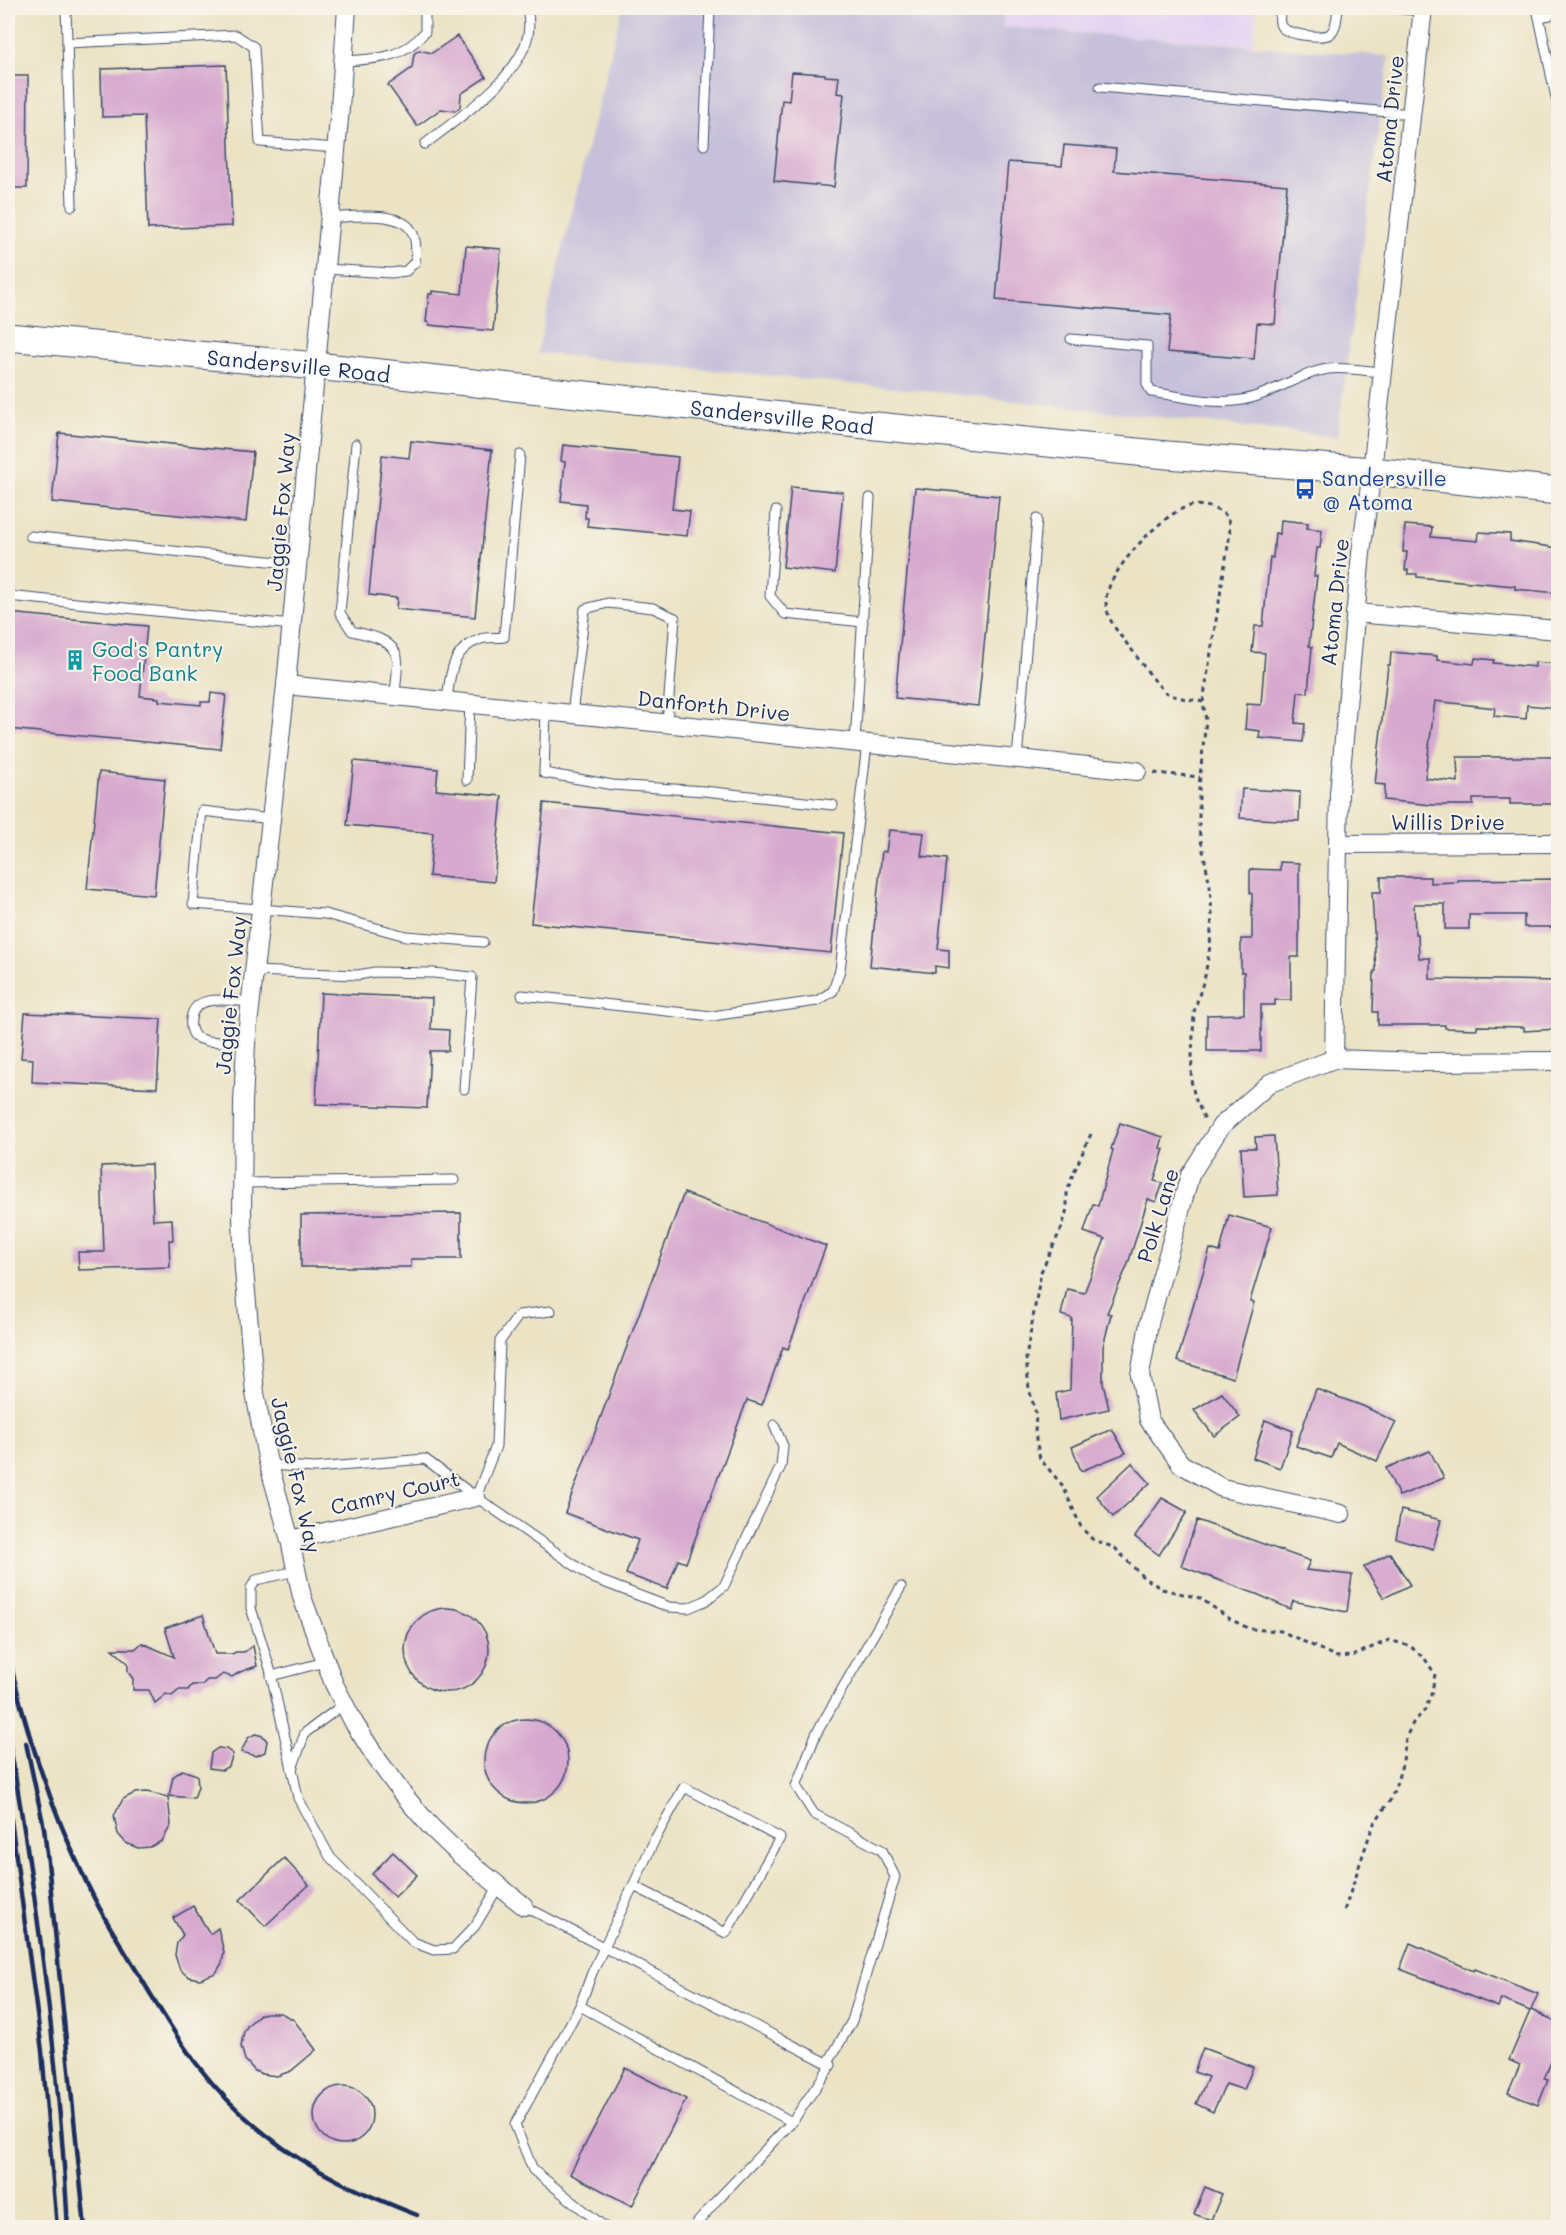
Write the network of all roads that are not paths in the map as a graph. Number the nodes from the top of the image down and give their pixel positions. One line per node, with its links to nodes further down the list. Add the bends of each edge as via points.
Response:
1 (66, 8): 12 (lane)
2 (347, 8): 13 (street, Jaggie Fox Way)
3 (425, 8): 13 (lane, via 425,32 417,41 380,59)
4 (528, 8): 17 (lane, via 528,37 518,60 480,101)
5 (710, 8): 18 (lane)
6 (1281, 8): 7 (lane, via 1281,27 1289,33 1322,37 1335,26)
7 (1338, 8)
8 (1390, 8): 9 (lane)
9 (1423, 9): 16 (street, Atoma Drive)
10 (1538, 12): 11 (lane); 15 (lane)
11 (1555, 14)
12 (67, 43): 19 (lane, via 236,35 254,48 260,142); 20 (lane)
13 (344, 61): 19 (street, Jaggie Fox Way)
14 (1100, 87): 16 (lane)
15 (1558, 107)
16 (1412, 114): 26 (street, Atoma Drive)
17 (425, 144)
18 (704, 145)
19 (336, 148): 21 (street, Jaggie Fox Way)
20 (72, 206)
21 (330, 218): 22 (street, Jaggie Fox Way); 22 (lane, via 371,216 402,221 411,230 416,244 415,262 406,271 390,273)
22 (325, 269): 25 (street, Jaggie Fox Way)
23 (8, 337): 25 (street, Sandersville Road)
24 (1071, 339): 26 (lane, via 1147,346 1150,392 1213,401 1260,396 1330,369)
25 (316, 366): 29 (street, Sandersville Road, via 876,426); 35 (street, Jaggie Fox Way)
26 (1383, 372): 29 (street, Atoma Drive)
27 (356, 444): 42 (lane, via 340,612 352,631 378,638 397,657)
28 (520, 454): 43 (lane, via 504,637 480,639 461,651 451,666)
29 (1372, 471): 30 (street, Sandersville Road); 37 (street, Atoma Drive)
30 (1558, 490)
31 (870, 498): 38 (lane)
32 (776, 511): 38 (lane, via 770,596 784,614)
33 (1037, 519): 49 (lane)
34 (30, 536): 35 (lane)
35 (297, 564): 39 (street, Jaggie Fox Way)
36 (8, 596): 39 (lane)
37 (1355, 612): 40 (street); 55 (street, Atoma Drive)
38 (862, 622): 48 (lane)
39 (292, 625): 41 (street, Jaggie Fox Way)
40 (1558, 630)
41 (286, 685): 42 (street, Danforth Drive); 53 (street, Jaggie Fox Way)
42 (395, 696): 43 (street, Danforth Drive)
43 (447, 701): 44 (street, Danforth Drive)
44 (470, 703): 45 (street, Danforth Drive); 51 (lane)
45 (546, 711): 46 (street, Danforth Drive); 52 (lane, via 544,773 613,785)
46 (572, 714): 47 (street, Danforth Drive); 47 (lane, via 585,609 608,603 653,608 675,618)
47 (667, 723): 48 (street, Danforth Drive)
48 (861, 743): 49 (street, Danforth Drive); 59 (lane, via 840,970 833,991 817,1001 712,1016)
49 (1017, 759): 50 (street, Danforth Drive)
50 (1137, 771)
51 (467, 780)
52 (833, 805)
53 (271, 819): 56 (street, Jaggie Fox Way); 56 (lane, via 202,811 193,904)
54 (1558, 843): 55 (street, Willis Drive)
55 (1338, 844): 62 (street, Atoma Drive)
56 (261, 911): 57 (lane, via 325,914 406,936); 58 (street, Jaggie Fox Way)
57 (483, 942)
58 (254, 971): 60 (street, Jaggie Fox Way); 64 (lane, via 472,977)
59 (522, 995)
60 (251, 1002): 61 (street, Jaggie Fox Way); 61 (lane, via 198,1003 192,1010 190,1028 195,1037)
61 (246, 1044): 66 (street, Jaggie Fox Way)
62 (1334, 1059): 63 (street, Polk Lane); 71 (street, Polk Lane, via 1270,1083 1221,1126 1190,1175 1149,1323 1140,1375 1149,1420 1181,1464 1222,1488)
63 (1558, 1061)
64 (464, 1089)
65 (454, 1180): 66 (lane)
66 (242, 1183): 69 (street, Jaggie Fox Way, via 244,1270 255,1393)
67 (551, 1311): 70 (lane, via 519,1315 500,1341 496,1446)
68 (774, 1425): 70 (lane, via 783,1446 781,1466 724,1587 688,1608 669,1607 592,1578)
69 (269, 1465): 70 (lane, via 315,1468 425,1459); 72 (street, Jaggie Fox Way)
70 (476, 1497): 72 (street, Camry Court)
71 (1341, 1514)
72 (290, 1539): 73 (street, Jaggie Fox Way)
73 (296, 1571): 75 (street, Jaggie Fox Way); 76 (lane, via 256,1580 251,1588 251,1608)
74 (901, 1587): 84 (lane, via 816,1734 796,1786 814,1814 882,1850 895,1877 852,2021)
75 (325, 1662): 76 (lane); 77 (street, Jaggie Fox Way)
76 (271, 1676): 78 (lane)
77 (344, 1704): 78 (lane, via 305,1733); 80 (street, Jaggie Fox Way, via 400,1792 452,1848)
78 (292, 1769): 80 (lane, via 298,1798 330,1857 413,1942 434,1950 453,1949 475,1926)
79 (634, 1886): 79 (lane, via 684,1787 780,1838 726,1933); 82 (lane)
80 (498, 1887): 81 (street, Jaggie Fox Way)
81 (524, 1906): 82 (lane)
82 (605, 1947): 83 (lane); 84 (lane)
83 (580, 2006): 85 (lane); 86 (lane, via 515,2125 533,2170)
84 (828, 2063): 85 (lane, via 831,2065)
85 (792, 2122): 87 (lane)
86 (606, 2228)
87 (693, 2228)

